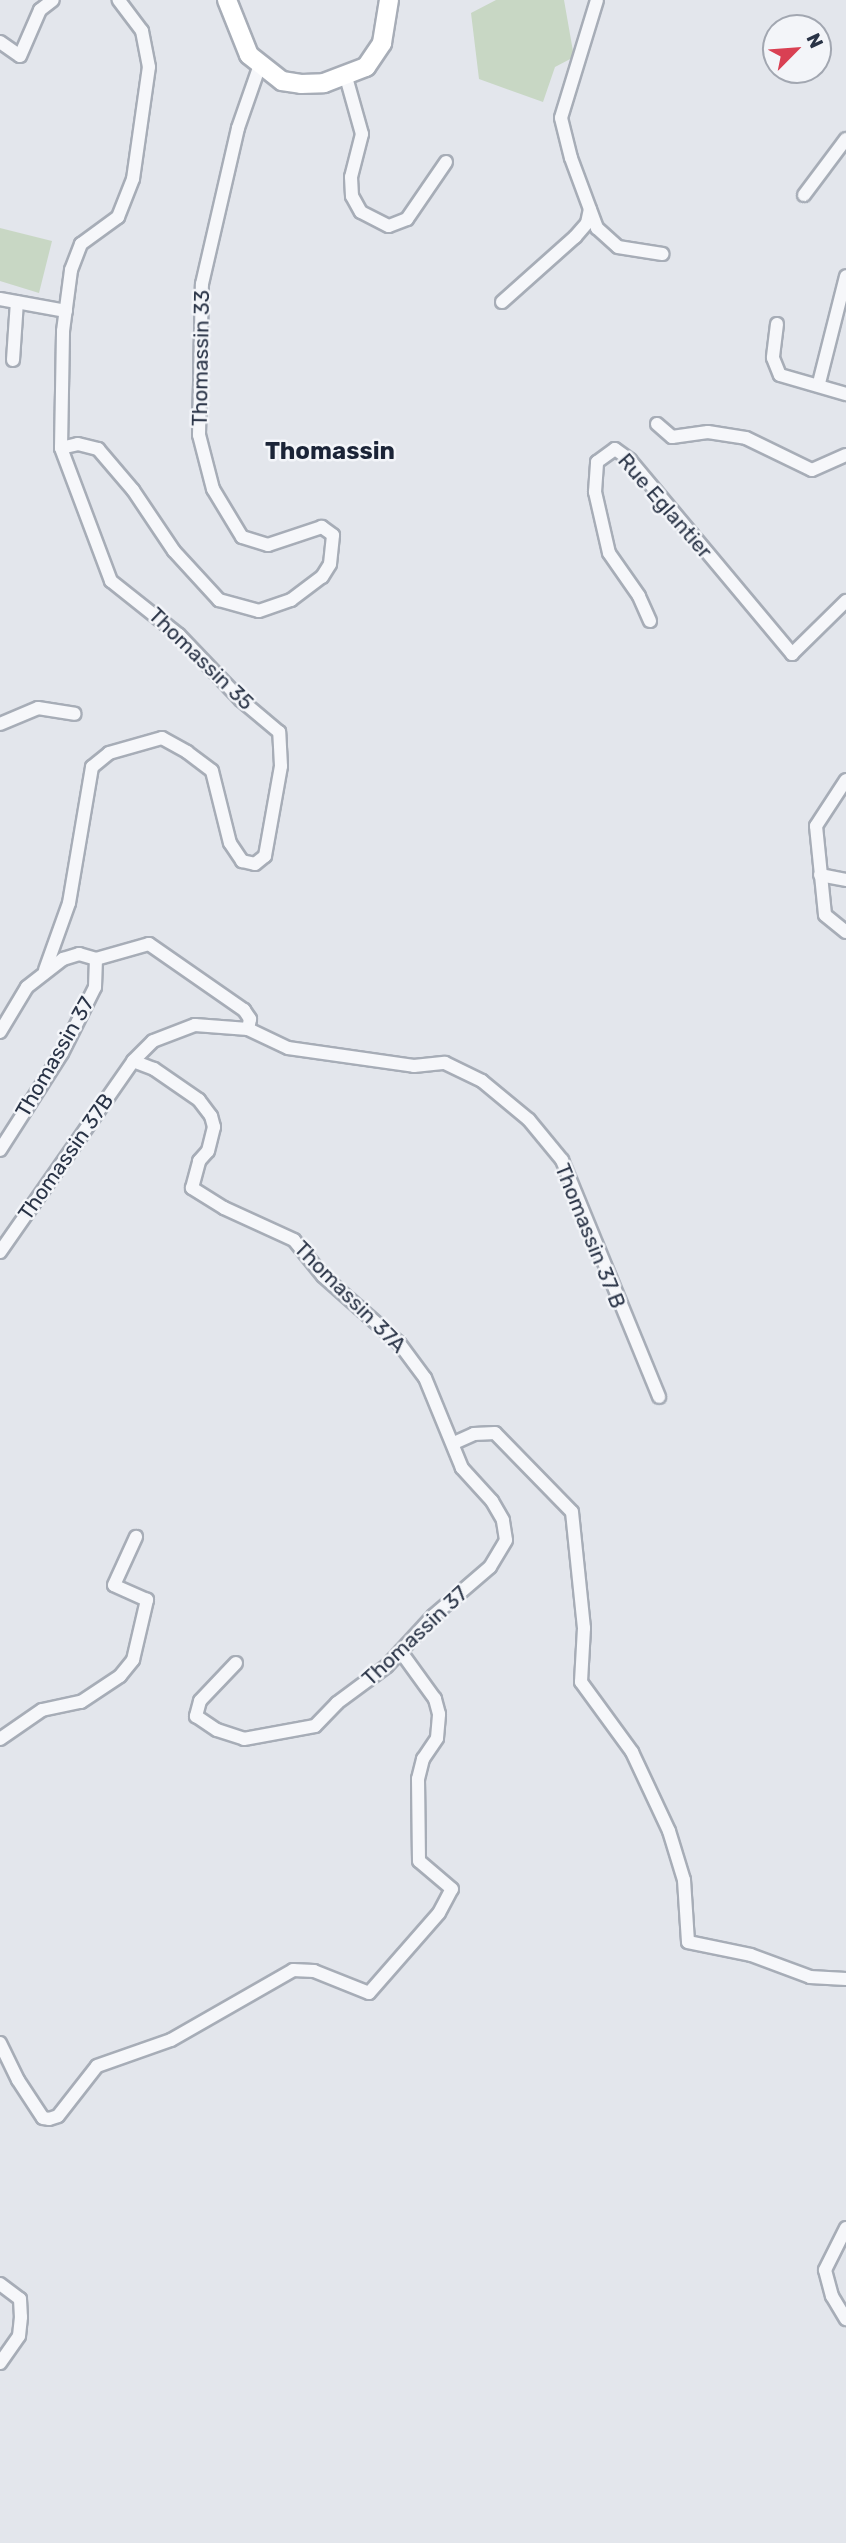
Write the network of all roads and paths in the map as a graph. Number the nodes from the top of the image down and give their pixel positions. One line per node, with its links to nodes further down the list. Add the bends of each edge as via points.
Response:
1 (53, 0): 6 (street, via 40,10 20,56)
2 (119, 0): 18 (street, Thomassin 35, via 142,31 149,67 133,179 118,217 80,244)
3 (227, 0): 7 (main road, via 249,55)
4 (389, 0): 8 (main road, via 382,43 366,67)
5 (597, 0): 12 (street, via 561,118)
6 (0, 42)
7 (260, 65): 8 (main road, via 282,81 324,83); 24 (street, Thomassin 33, via 238,128 202,284 199,435 213,489 242,537 268,545 322,527 333,535 330,564 322,577 291,600 259,611 219,600 174,551 98,449 78,444)
8 (346, 77): 10 (street, via 362,134 351,177 352,196 361,212 389,226 407,219)
9 (846, 139): 11 (street)
10 (446, 162)
11 (804, 195)
12 (590, 206): 13 (street, via 597,228 618,247); 17 (street, via 587,223 575,237)
13 (662, 254)
14 (846, 276): 21 (street)
15 (0, 299): 16 (street)
16 (17, 302): 18 (street); 20 (street)
17 (502, 302)
18 (65, 311): 24 (street, Thomassin 35)
19 (777, 324): 21 (street, via 773,358 780,375)
20 (13, 360)
21 (819, 383): 22 (street)
22 (846, 394)
23 (657, 424): 25 (street, via 672,436 708,432 746,439 812,470)
24 (61, 448): 35 (street, Thomassin 35, via 111,580 179,635 279,732 281,766 265,856 255,864 242,860 230,843 212,771 187,751 162,738 109,753 92,767 69,903)
25 (846, 455)
26 (846, 601): 27 (street, Rue Eglantier, via 792,654 630,460 615,449 597,462 597,504 609,553)
27 (650, 621)
28 (75, 715): 29 (street, via 38,708)
29 (0, 724)
30 (846, 780): 31 (street, via 816,825)
31 (820, 876): 32 (street); 33 (street, via 825,915)
32 (846, 880)
33 (846, 932)
34 (96, 959): 35 (street, via 79,954); 36 (street, via 149,944 244,1010 250,1019); 39 (street, Thomassin 37, via 95,987 62,1054)
35 (45, 970): 37 (street, via 27,987)
36 (248, 1029): 38 (street, via 195,1026 153,1041); 41 (street, Thomassin 37 B, via 288,1048 414,1066 445,1063 508,1100 562,1160)
37 (0, 1032)
38 (133, 1061): 40 (street, Thomassin 37B); 42 (street, Thomassin 37A, via 199,1100 211,1116 214,1127 208,1151 199,1161 192,1188 294,1240 323,1276 399,1343 425,1378)
39 (0, 1150)
40 (0, 1252)
41 (659, 1397)
42 (454, 1443): 44 (street, Thomassin 37, via 462,1468 503,1520 506,1540 490,1567 433,1616); 47 (street, via 474,1434 495,1433 572,1512 584,1628 581,1682 632,1752 669,1831 684,1880 688,1942 751,1955 810,1977)
43 (136, 1537): 46 (street, via 114,1585 147,1600 133,1660 120,1676 82,1702 42,1710)
44 (401, 1652): 45 (street, Thomassin 37, via 315,1726 244,1739 217,1731 196,1716 200,1701); 48 (street, via 435,1699 439,1714 437,1738 423,1759 418,1779 419,1861 452,1889 439,1913 369,1993 314,1971 293,1970 171,2040 96,2066 54,2118 43,2118)
45 (236, 1663)
46 (0, 1739)
47 (846, 1979)
48 (0, 2043)
49 (846, 2228): 51 (street, via 825,2270 832,2296)
50 (0, 2284): 52 (street, via 20,2299 21,2317 19,2336)
51 (846, 2319)
52 (0, 2363)

